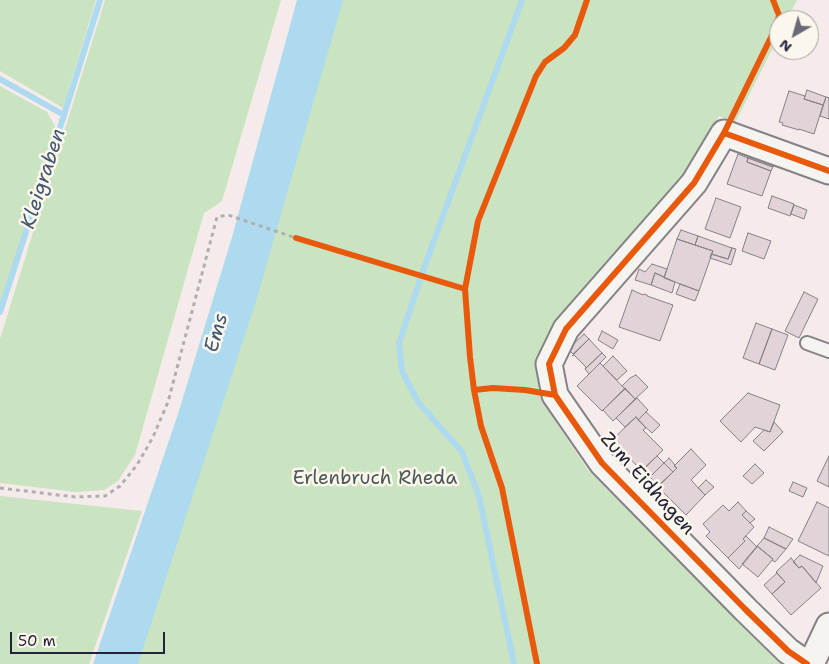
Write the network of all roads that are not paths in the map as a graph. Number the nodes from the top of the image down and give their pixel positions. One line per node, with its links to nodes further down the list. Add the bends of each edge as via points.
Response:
1 (829, 171): 5 (street, Zum Eidhagen, via 724,133 694,183 566,329 549,364 556,395 602,463 745,609 788,651)
2 (807, 343): 3 (lane)
3 (829, 350)
4 (829, 626): 6 (street)
5 (807, 664)
6 (812, 664)

